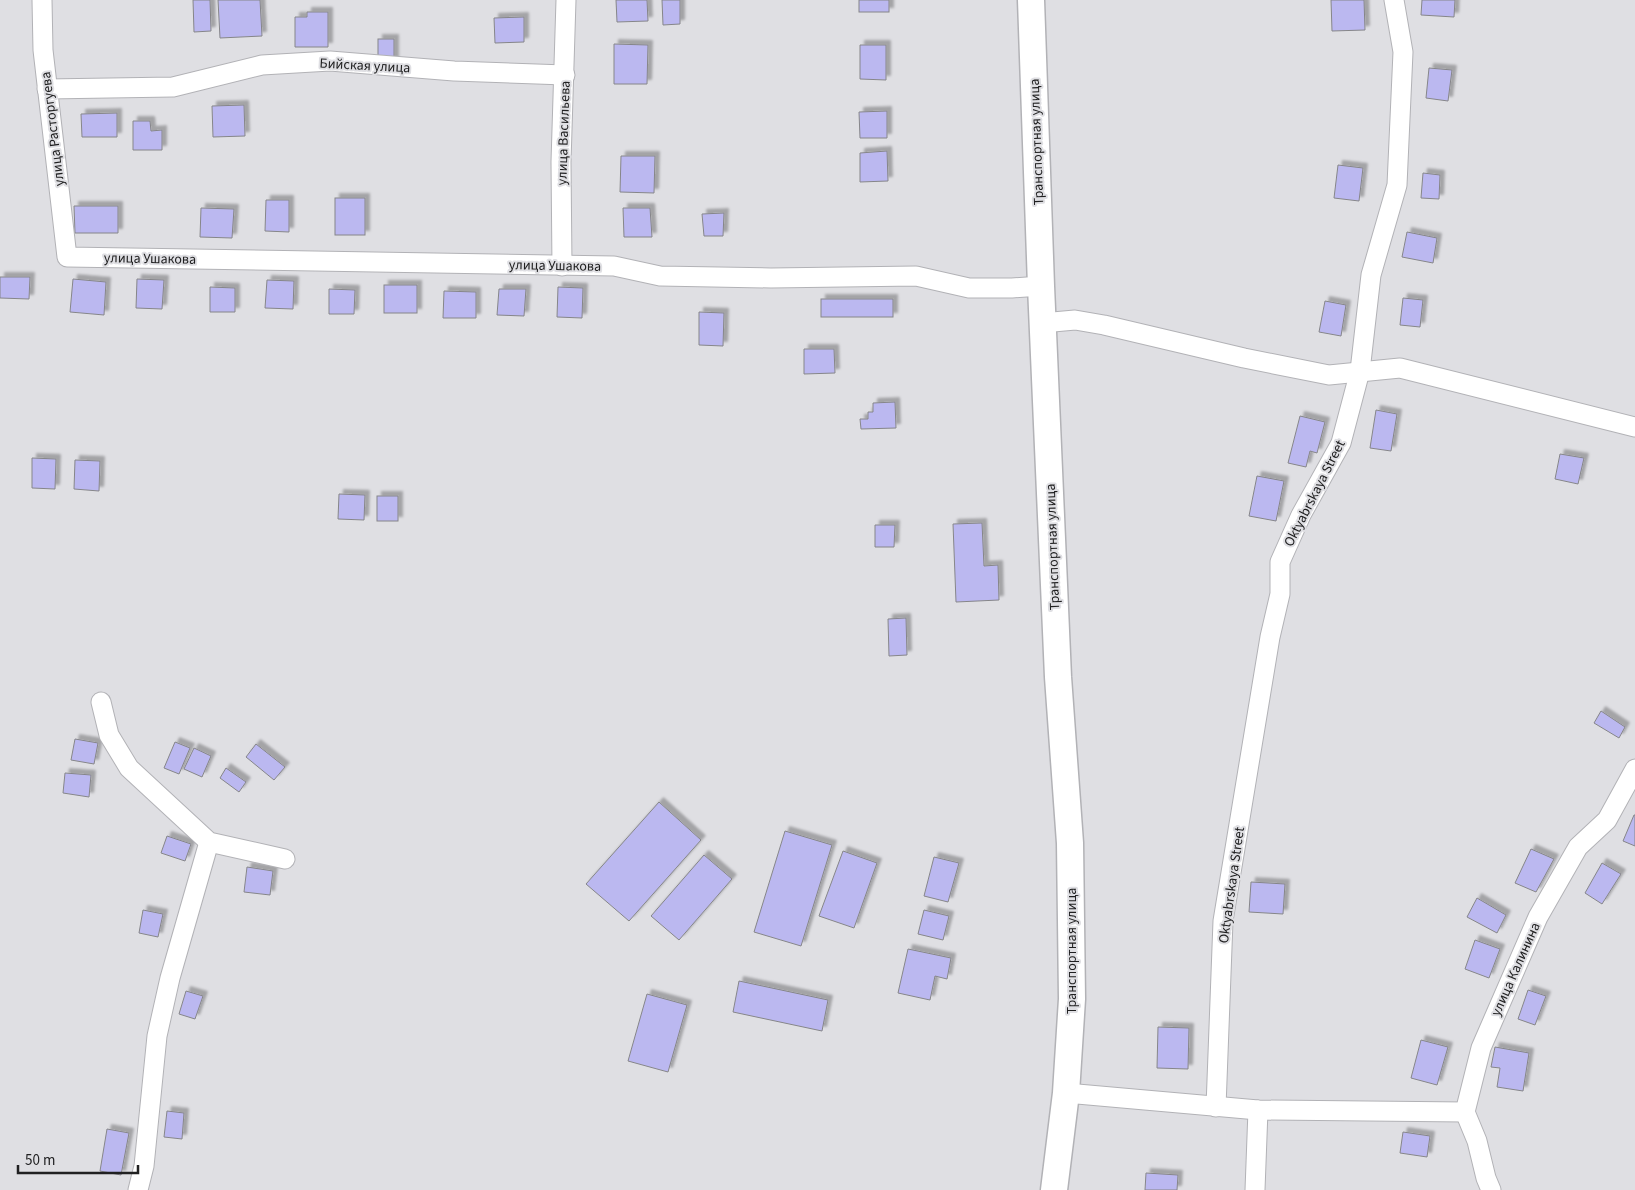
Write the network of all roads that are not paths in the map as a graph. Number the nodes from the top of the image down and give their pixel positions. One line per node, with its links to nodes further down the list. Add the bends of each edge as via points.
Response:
1 (42, 0): 6 (street, улица Расторгуева, via 42,50)
2 (566, 0): 5 (street, улица Васильева)
3 (1030, 0): 9 (main road, Транспортная улица)
4 (1394, 0): 11 (street, Oktyabrskaya Street, via 1403,52 1396,185 1371,275)
5 (565, 75): 6 (street, Бийская улица, via 454,72 330,61 262,65 173,87); 8 (street, улица Васильева, via 561,162)
6 (47, 89): 7 (street, улица Расторгуева)
7 (67, 257): 8 (street, улица Ушакова)
8 (562, 266): 9 (street, улица Ушакова, via 614,266 660,276 916,276 969,288)
9 (1041, 286): 10 (main road, Транспортная улица)
10 (1042, 323): 11 (street, via 1075,320 1104,325 1329,375); 17 (main road, Транспортная улица, via 1058,677 1070,843 1072,999)
11 (1360, 371): 12 (street, via 1400,368); 18 (street, Oktyabrskaya Street, via 1342,443 1301,515 1280,562 1280,594 1223,921)
12 (1635, 427)
13 (101, 702): 15 (street, via 109,735 129,768)
14 (1635, 769): 20 (street, улица Калинина, via 1607,820 1578,848 1538,917 1481,1048)
15 (209, 842): 16 (street); 21 (street, via 156,1036 144,1166)
16 (285, 858)
17 (1066, 1093): 18 (street); 22 (main road, Транспортная улица)
18 (1216, 1107): 19 (street)
19 (1258, 1110): 20 (street); 23 (street)
20 (1465, 1112): 24 (street, via 1478,1141)
21 (138, 1190)
22 (1054, 1190)
23 (1255, 1190)
24 (1491, 1190)

